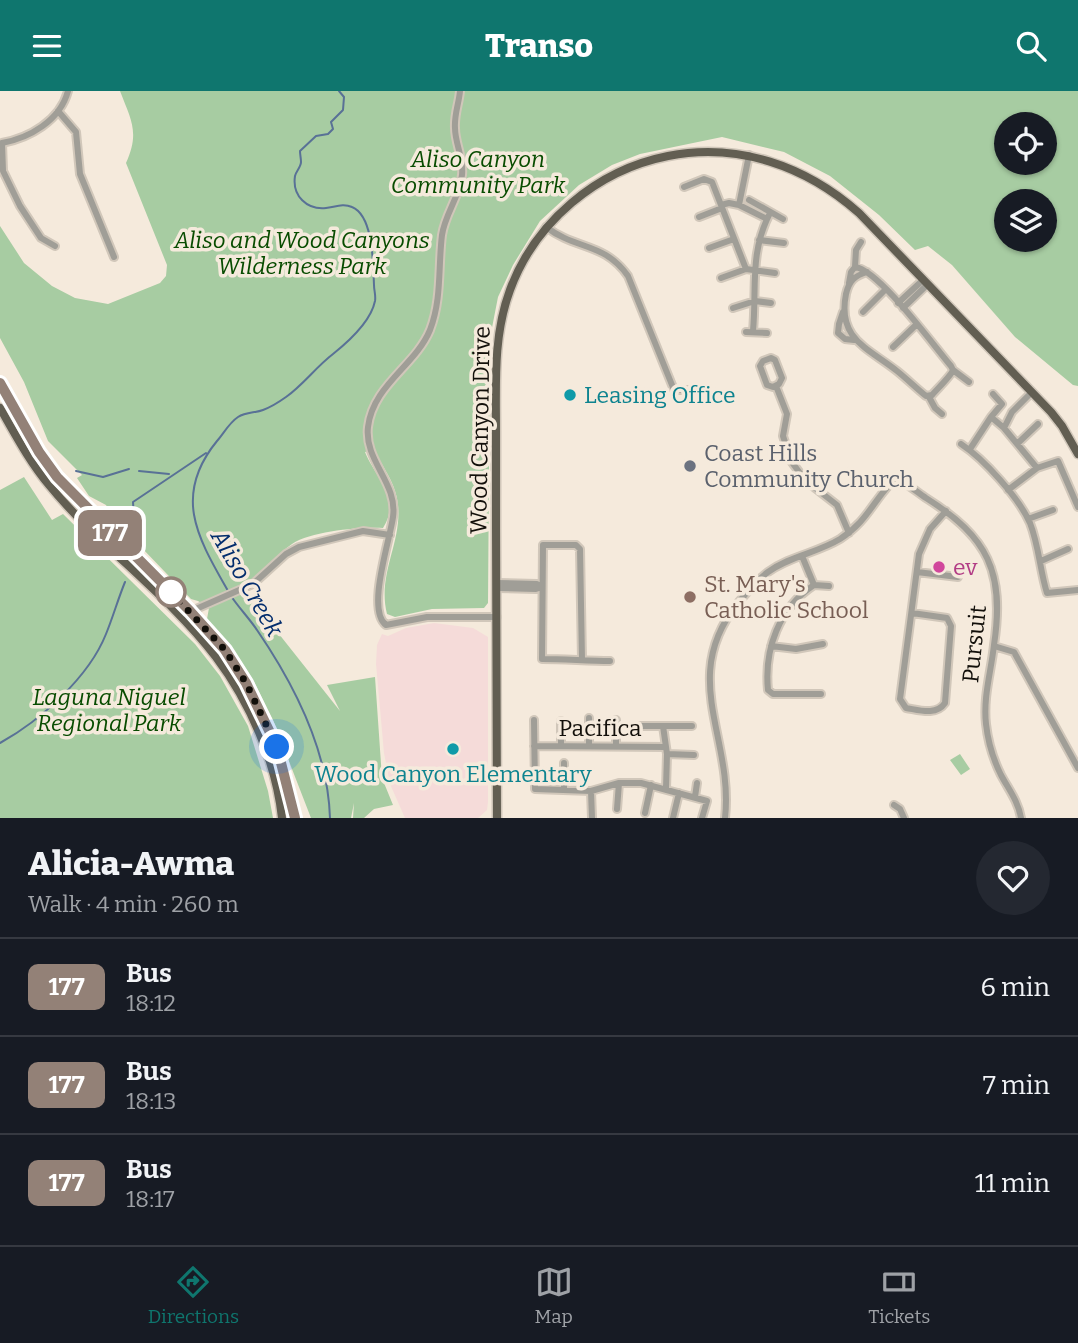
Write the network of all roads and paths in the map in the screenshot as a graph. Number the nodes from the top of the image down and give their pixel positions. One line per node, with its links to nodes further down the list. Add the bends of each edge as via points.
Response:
1 (68, 91): 3 (street)
2 (460, 91): 63 (street, via 455,128 462,176 442,234 434,318 422,345 386,386 369,423 370,451 393,500)
3 (58, 111): 4 (street, via 24,138); 20 (street, via 76,132 80,174)
4 (1, 143): 18 (street, via 3,171 20,206 41,239)
5 (749, 155): 8 (street); 13 (main road, Wood Canyon Drive, via 694,153 632,165 593,187); 26 (main road, Wood Canyon Drive, via 797,171 844,199)
6 (684, 187): 9 (street, via 704,179 712,182)
7 (749, 200): 10 (street)
8 (739, 205): 9 (street); 10 (street)
9 (721, 206): 11 (street); 14 (street)
10 (768, 216): 12 (street); 15 (street)
11 (699, 217)
12 (783, 219)
13 (546, 227): 43 (street, via 620,264 674,390); 69 (main road, Wood Canyon Drive, via 510,288 499,328)
14 (734, 239): 19 (street); 22 (street)
15 (759, 240): 17 (street); 22 (street)
16 (861, 241): 21 (street)
17 (784, 243)
18 (55, 246)
19 (709, 248)
20 (114, 257)
21 (855, 267): 23 (street); 27 (street)
22 (750, 270): 24 (street); 25 (street); 29 (street)
23 (867, 272): 27 (street); 28 (street)
24 (775, 273)
25 (721, 278)
26 (925, 282): 31 (street); 44 (main road, Wood Canyon Drive)
27 (849, 283): 33 (street)
28 (886, 289): 31 (street); 34 (street)
29 (755, 301): 30 (street); 32 (street); 36 (street, via 749,332)
30 (771, 303)
31 (900, 305): 35 (street)
32 (733, 307)
33 (844, 310): 37 (street); 37 (street, via 838,333)
34 (863, 312)
35 (917, 324): 38 (street); 39 (street)
36 (767, 333)
37 (854, 340): 46 (street)
38 (893, 347)
39 (953, 370): 40 (street); 46 (street)
40 (969, 382)
41 (0, 383): 74 (main road, via 57,477)
42 (776, 386): 42 (street, via 782,379 775,361 767,359 760,366 768,385); 62 (street, via 787,414 783,436 791,461 805,480 835,502)
43 (700, 390)
44 (1032, 392): 51 (street, via 1012,412); 55 (main road, Wood Canyon Drive, via 1058,420)
45 (993, 394): 49 (street, via 1002,404)
46 (929, 397): 48 (street)
47 (0, 408): 76 (main road, via 48,484)
48 (942, 414)
49 (990, 418): 51 (street); 54 (street)
50 (1038, 424): 52 (street)
51 (1004, 428): 52 (street)
52 (1018, 443): 56 (street)
53 (961, 444): 54 (street)
54 (970, 449): 57 (street)
55 (1078, 454)
56 (1037, 468): 57 (street); 58 (street, via 1059,462)
57 (1008, 490): 61 (street)
58 (1078, 507)
59 (1052, 510): 61 (street)
60 (946, 511): 62 (street, Pursuit, via 904,482 895,481); 67 (street, via 923,542); 80 (street, Pursuit, via 970,531 994,576)
61 (1028, 519): 66 (street)
62 (849, 533): 65 (street, Pursuit)
63 (390, 535): 74 (street, via 363,531 299,547 258,581); 77 (street, via 379,583 381,619 386,625 441,615)
64 (1068, 549): 66 (street)
65 (802, 556): 70 (street); 116 (street, Pursuit, via 783,562 751,587 728,615 712,653 710,696 725,779)
66 (1041, 561): 73 (street, via 1047,593)
67 (917, 572): 68 (street); 75 (street)
68 (958, 576)
69 (497, 585): 72 (street); 77 (main road, Wood Canyon Drive)
70 (814, 585): 71 (street); 79 (street, via 786,610)
71 (829, 586)
72 (542, 587): 81 (street, via 542,659); 81 (street, via 543,545 576,545 580,549)
73 (1078, 590)
74 (190, 611): 76 (street); 111 (main road, via 225,650 265,719 287,778)
75 (912, 613): 75 (street, via 947,618 951,626 946,698 940,709 903,706 900,699)
76 (180, 616): 110 (main road, via 237,689 267,754)
77 (496, 617): 112 (main road, Wood Canyon Drive)
78 (823, 644): 79 (street, via 796,649)
79 (771, 646): 83 (street, via 766,665 768,690 773,694)
80 (994, 646): 98 (street, via 1014,652); 118 (street, Pursuit, via 986,695 987,733 996,765)
81 (582, 660): 82 (street)
82 (610, 661)
83 (821, 694)
84 (589, 719): 93 (street)
85 (534, 720): 91 (street)
86 (616, 720): 94 (street)
87 (561, 721): 92 (street)
88 (640, 726): 89 (street)
89 (663, 726): 90 (street); 95 (street)
90 (692, 726)
91 (534, 745): 92 (street, Pacifica); 103 (street, via 535,789)
92 (561, 745): 93 (street, Pacifica)
93 (589, 745): 94 (street, Pacifica)
94 (616, 746): 95 (street, Pacifica)
95 (666, 750): 96 (street, Pacifica); 102 (street)
96 (694, 755)
97 (564, 763): 103 (street)
98 (1078, 768)
99 (619, 783): 101 (street); 104 (street); 108 (street)
100 (697, 783): 106 (street)
101 (651, 785): 102 (street); 109 (street)
102 (666, 789): 105 (street)
103 (564, 790): 104 (street)
104 (591, 790): 113 (street)
105 (680, 793): 106 (street); 114 (street)
106 (695, 797): 115 (street, via 706,801)
107 (894, 805): 117 (street)
108 (617, 809)
109 (645, 813)
110 (282, 818)
111 (295, 818)
112 (497, 818)
113 (592, 818)
114 (673, 818)
115 (702, 818)
116 (724, 818)
117 (904, 818)
118 (1021, 818)

